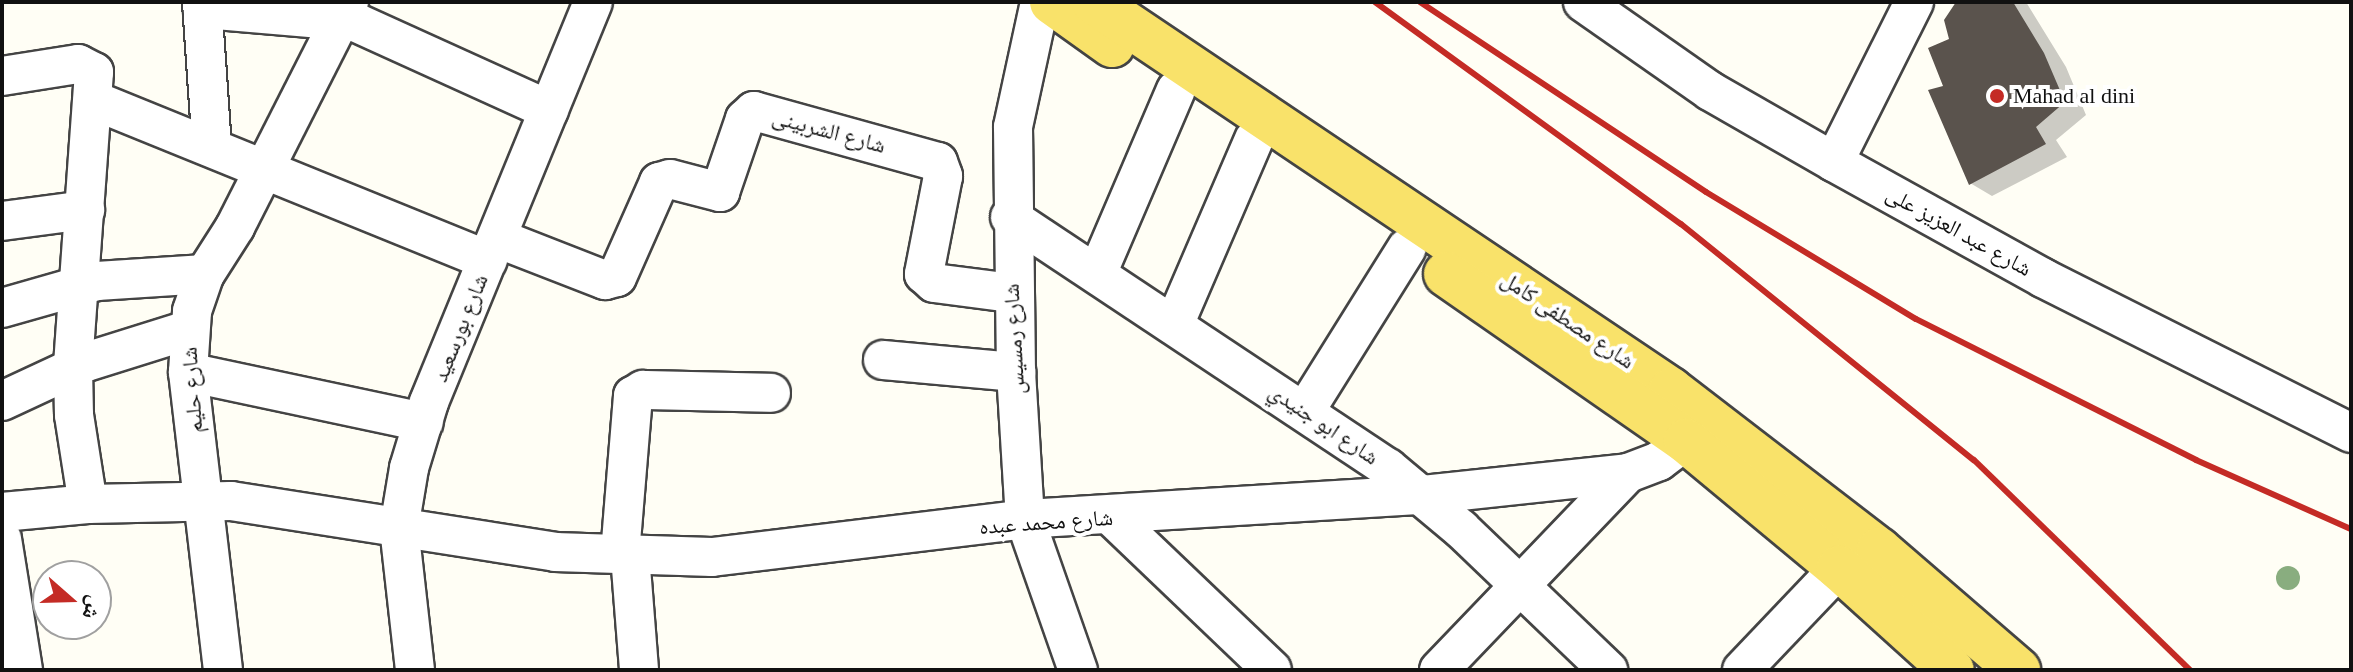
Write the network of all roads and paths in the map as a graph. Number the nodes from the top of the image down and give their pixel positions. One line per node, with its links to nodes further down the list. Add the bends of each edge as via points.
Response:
1 (593, 2): 12 (street, شارع بورسعيد)
2 (1040, 2): 18 (street, شارع رمسيس, via 1013,127)
3 (1052, 2): 10 (main road, شارع مصطفى كامل)
4 (1094, 2): 61 (main road, شارع مصطفى كامل, via 1671,390 1879,550)
5 (1583, 2): 15 (street, شارع عبد العزيز على, via 1710,91)
6 (1914, 2): 15 (street)
7 (202, 5): 8 (street); 14 (street)
8 (344, 10): 12 (street); 16 (street, شارع حليم)
9 (2, 76): 11 (street, via 78,64 94,72)
10 (1176, 90): 13 (main road, شارع مصطفى كامل); 23 (street)
11 (93, 100): 14 (street); 17 (street)
12 (549, 110): 21 (street, شارع بورسعيد)
13 (1254, 139): 20 (main road, شارع مصطفى كامل); 27 (street)
14 (212, 147): 16 (street)
15 (1834, 162): 37 (street, شارع عبد العزيز على, via 2043,278)
16 (265, 168): 21 (street); 22 (street, شارع حليم)
17 (85, 210): 19 (street); 24 (street)
18 (1010, 217): 23 (street, شارع ابو جنيدي); 25 (street, شارع رمسيس)
19 (2, 221)
20 (1407, 248): 35 (street); 38 (main road, شارع مصطفى كامل)
21 (492, 249): 25 (street, شارع الشربينى, via 605,280 617,277 659,182 670,179 720,192 745,119 759,112 938,162 943,176 924,274 934,283); 36 (street, شارع بورسعيد)
22 (205, 274): 24 (street); 28 (street, شارع حليم)
23 (1097, 274): 27 (street, شارع ابو جنيدي)
24 (80, 285): 26 (street); 30 (street)
25 (1012, 293): 32 (street, شارع رمسيس)
26 (2, 308)
27 (1174, 325): 35 (street, شارع ابو جنيدي)
28 (188, 330): 30 (street); 31 (street, شارع حليم)
29 (883, 360): 32 (street)
30 (73, 368): 34 (street); 42 (street, via 74,415)
31 (188, 372): 36 (street); 41 (street, شارع حليم)
32 (1016, 372): 45 (street, شارع رمسيس)
33 (771, 393): 48 (street, via 643,390 633,396)
34 (2, 401)
35 (1305, 411): 40 (street, شارع ابو جنيدي)
36 (424, 422): 46 (street, شارع بورسعيد)
37 (2351, 433)
38 (1686, 441): 39 (street, شارع محمد عبده, via 1659,461); 49 (main road, شارع مصطفى كامل)
39 (1628, 473): 40 (street, شارع محمد عبده); 50 (street)
40 (1423, 495): 44 (street, شارع محمد عبده); 50 (street, شارع ابو جنيدي)
41 (203, 500): 42 (street, شارع محمد عبده); 46 (street, شارع محمد عبده, via 259,503); 51 (street, شارع حليم)
42 (88, 504): 43 (street, شارع محمد عبده)
43 (2, 512)
44 (1112, 517): 45 (street, شارع محمد عبده); 56 (street)
45 (1025, 519): 48 (street, شارع محمد عبده, via 712,557); 55 (street, شارع رمسيس)
46 (399, 528): 48 (street, شارع محمد عبده, via 555,552); 53 (street, شارع بورسعيد)
47 (2, 539): 52 (street)
48 (625, 554): 54 (street)
49 (1839, 568): 59 (street); 60 (main road, شارع مصطفى كامل)
50 (1519, 587): 57 (street); 58 (street, شارع ابو جنيدي)
51 (217, 669)
52 (23, 670)
53 (415, 670)
54 (639, 670)
55 (1078, 670)
56 (1272, 670)
57 (1439, 670)
58 (1608, 670)
59 (1742, 670)
60 (1952, 670)
61 (2018, 670)

